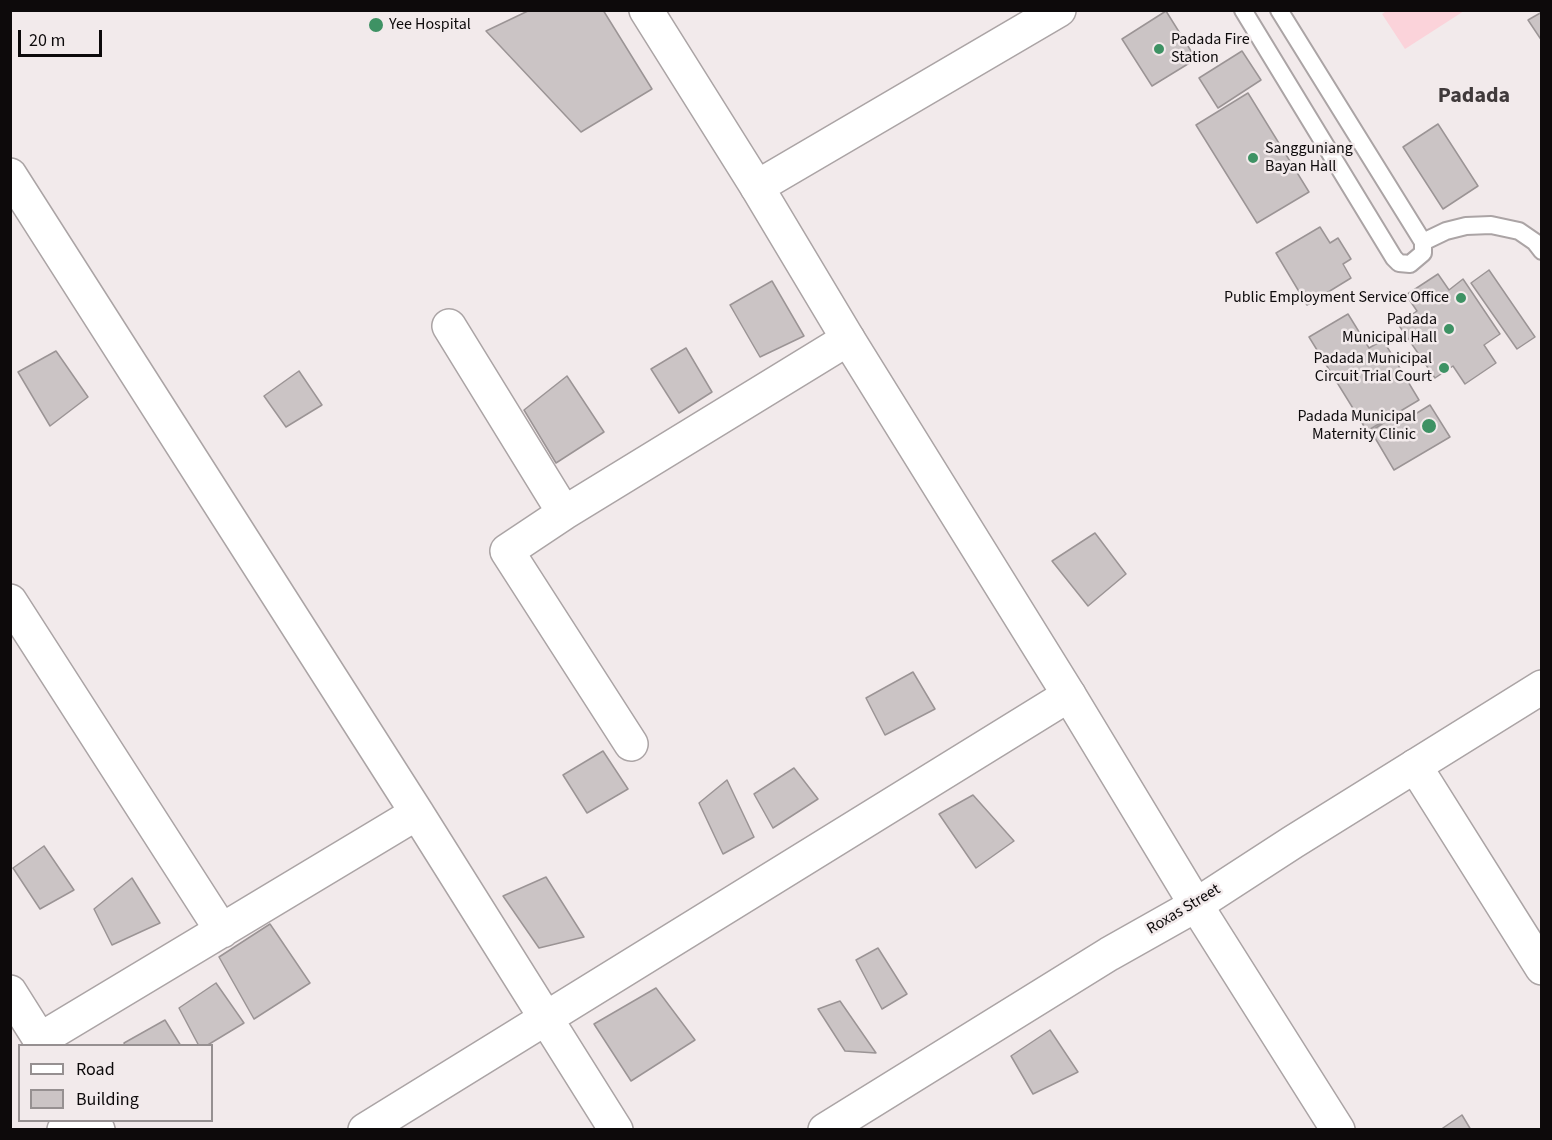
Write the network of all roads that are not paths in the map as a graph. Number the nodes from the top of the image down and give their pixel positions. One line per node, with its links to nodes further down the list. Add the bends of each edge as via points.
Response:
1 (646, 10): 6 (street)
2 (1059, 10): 6 (street)
3 (1243, 10): 7 (lane, via 1394,258 1410,264 1423,253)
4 (1279, 10): 7 (lane)
5 (10, 175): 17 (street)
6 (758, 187): 10 (street)
7 (1423, 242): 8 (lane, via 1466,226 1491,225 1519,231)
8 (1542, 251)
9 (449, 326): 11 (street)
10 (848, 339): 11 (street); 14 (street)
11 (564, 513): 15 (street, via 507,551)
12 (10, 601): 19 (street)
13 (1542, 687): 16 (street, Roxas Street)
14 (1069, 694): 18 (street); 22 (street)
15 (631, 744)
16 (1415, 766): 18 (street, Roxas Street); 20 (street)
17 (417, 813): 19 (street); 22 (street)
18 (1196, 905): 24 (street); 27 (street, Roxas Street)
19 (222, 931): 23 (street)
20 (1542, 968)
21 (10, 992): 23 (street)
22 (545, 1018): 25 (street); 26 (street)
23 (43, 1042)
24 (1336, 1129)
25 (365, 1130)
26 (616, 1130)
27 (825, 1130)

